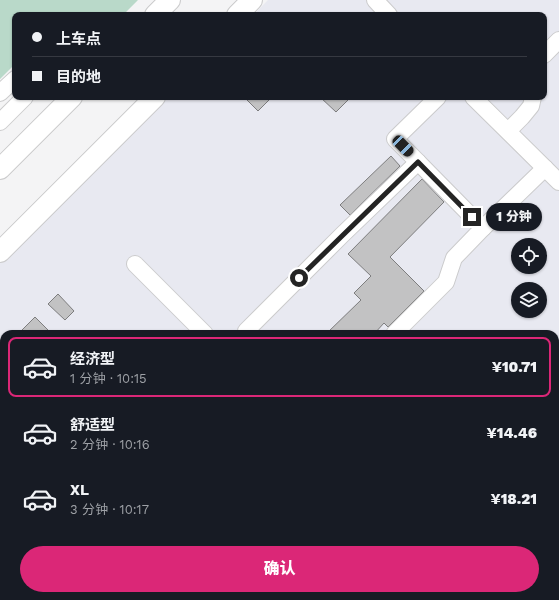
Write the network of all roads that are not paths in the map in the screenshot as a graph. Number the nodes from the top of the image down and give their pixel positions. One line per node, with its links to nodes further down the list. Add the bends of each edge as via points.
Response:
1 (170, 0): 4 (main road)
2 (252, 0): 5 (main road)
3 (375, 0): 6 (street)
4 (158, 12)
5 (239, 12)
6 (386, 12)
7 (559, 40): 8 (street)
8 (547, 52)
9 (12, 81): 10 (street)
10 (0, 93)
11 (22, 100): 17 (street)
12 (69, 100): 21 (main road)
13 (152, 100): 24 (main road)
14 (435, 100): 19 (street, via 395,139)
15 (477, 100): 18 (street)
16 (532, 100): 18 (street, via 522,117)
17 (0, 122)
18 (508, 131): 20 (street)
19 (418, 162): 23 (street); 27 (street)
20 (545, 168): 22 (street); 23 (street)
21 (0, 169)
22 (559, 182)
23 (483, 228): 28 (street, via 454,258 446,282)
24 (0, 252)
25 (135, 264): 26 (street)
26 (202, 330)
27 (247, 330)
28 (398, 330)

